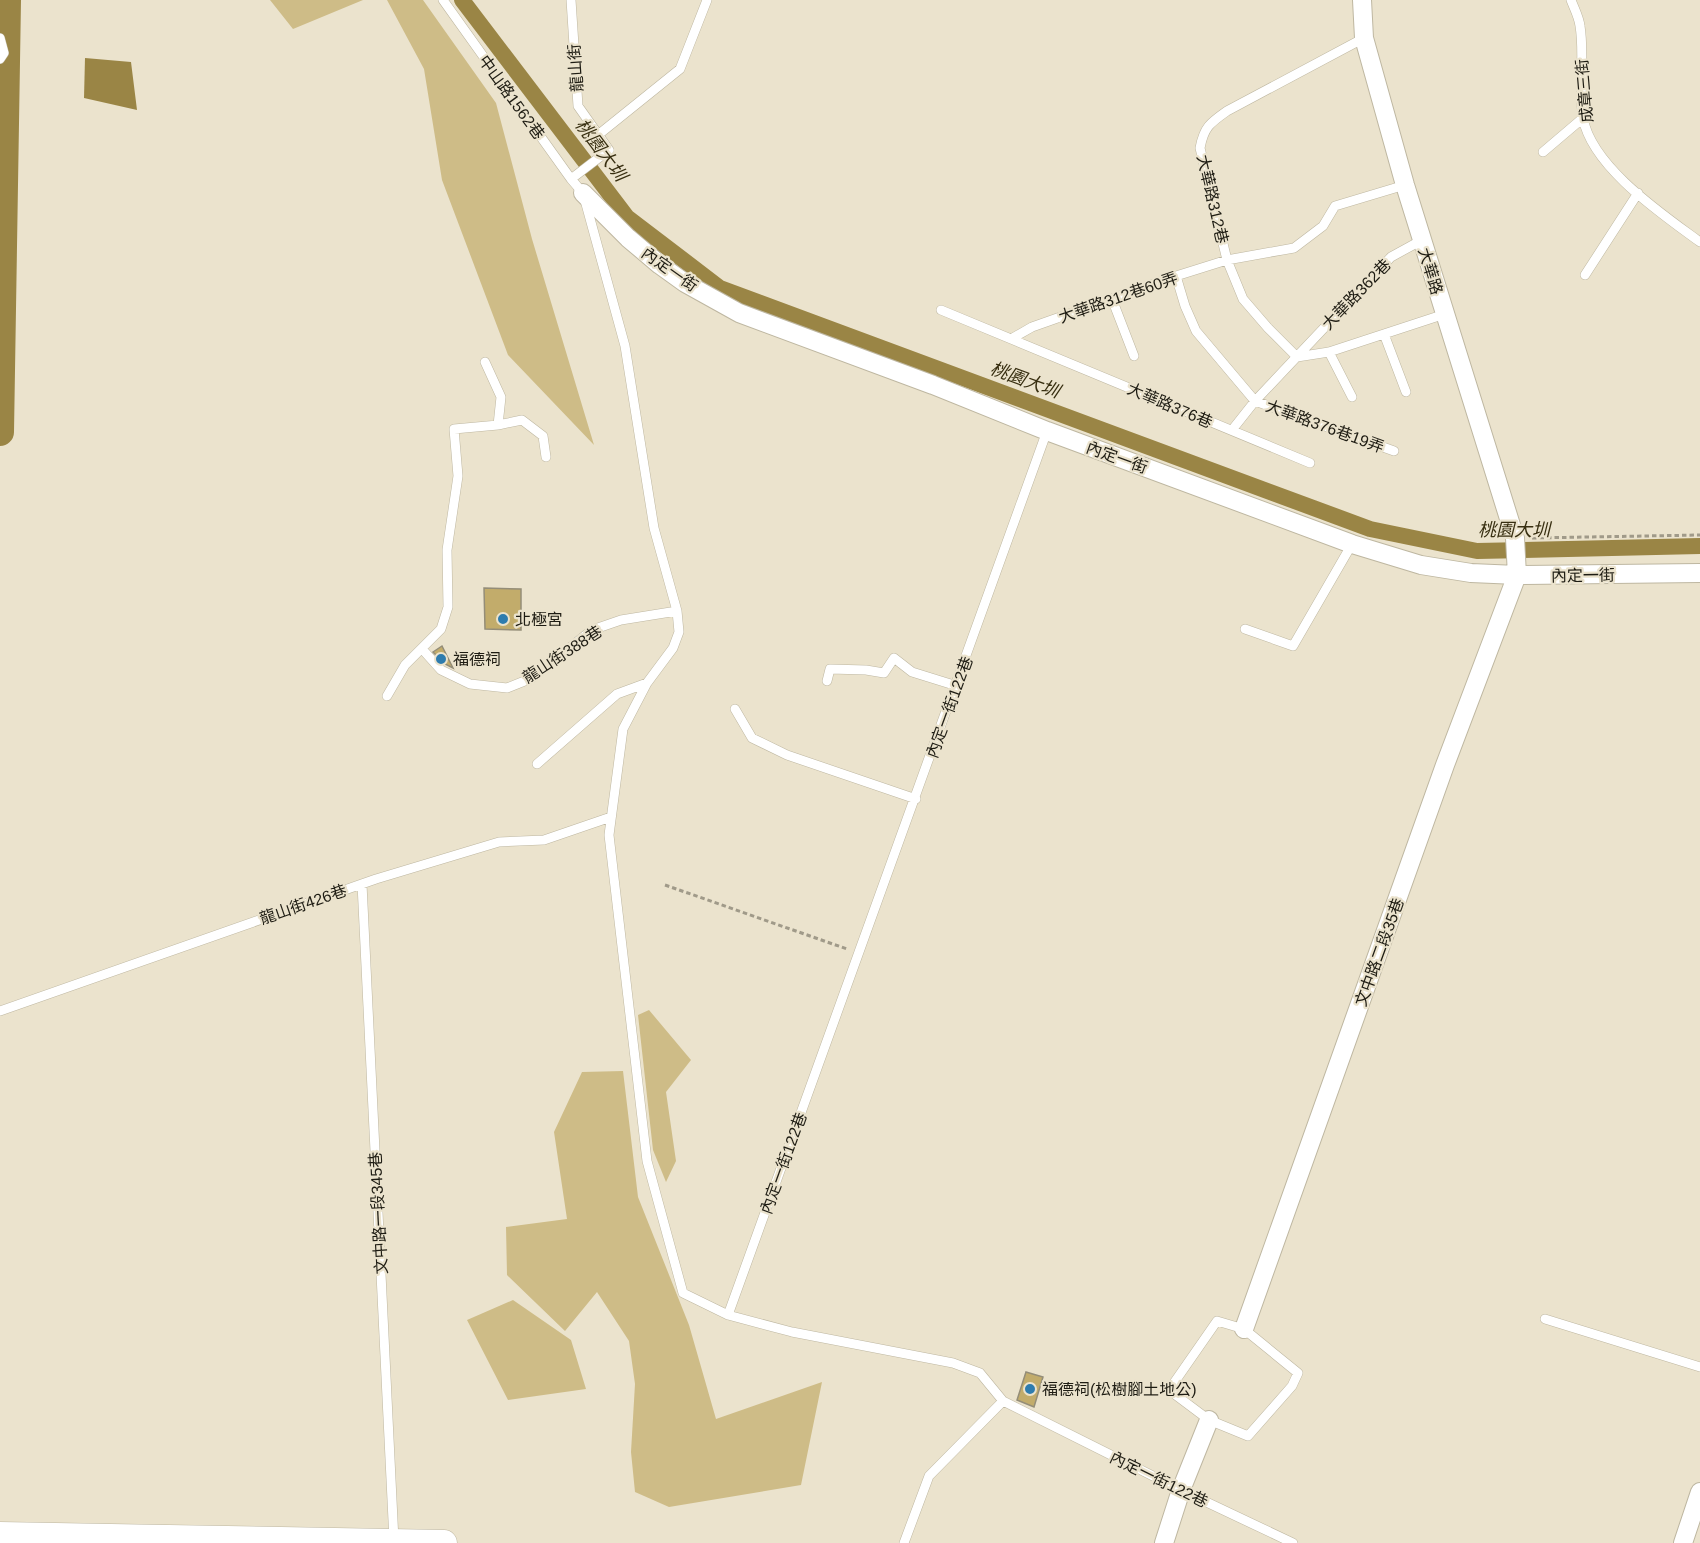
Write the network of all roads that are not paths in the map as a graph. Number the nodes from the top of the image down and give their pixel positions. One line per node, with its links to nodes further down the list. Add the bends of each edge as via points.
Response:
1 (443, 0): 12 (lane, 中山路1562巷)
2 (571, 0): 10 (lane, 龍山街, via 578,106)
3 (707, 0): 10 (lane, via 680,69)
4 (1362, 0): 7 (street, 大華路)
5 (1571, 0): 9 (lane, 成章三街, via 1580,25)
6 (0, 38): 8 (lane, via 4,52)
7 (1364, 38): 13 (street, 大華路); 18 (lane, 大華路312巷, via 1227,111 1210,123 1203,134 1200,148)
8 (0, 59)
9 (1583, 118): 11 (lane); 15 (lane, 成章三街, via 1604,160)
10 (598, 135): 12 (lane, 龍山街, via 609,150)
11 (1543, 152)
12 (571, 178): 14 (lane, 中山路1562巷)
13 (1406, 185): 16 (street, 大華路); 18 (lane, 大華路312巷60弄, via 1335,206 1323,226 1294,248)
14 (583, 193): 35 (street, 內定一街, via 660,265 739,313); 42 (lane, via 625,346 654,528)
15 (1638, 193): 17 (lane, 成章三街); 19 (lane)
16 (1422, 240): 23 (street, 大華路); 28 (lane, 大華路362巷, via 1391,257)
17 (1700, 242)
18 (1227, 260): 20 (lane, 大華路312巷60弄); 28 (lane, 大華路312巷, via 1243,299)
19 (1585, 275)
20 (1176, 276): 21 (lane, 大華路312巷60弄); 32 (lane, via 1196,331)
21 (1112, 299): 25 (lane, 大華路312巷60弄, via 1032,327); 27 (lane)
22 (941, 310): 25 (lane, 大華路376巷)
23 (1444, 315): 24 (lane); 41 (street, 大華路, via 1515,538)
24 (1384, 334): 26 (lane); 30 (lane)
25 (1011, 339): 34 (lane, 大華路376巷)
26 (1329, 352): 28 (lane); 31 (lane)
27 (1134, 356)
28 (1297, 357): 32 (lane, 大華路376巷)
29 (485, 362): 33 (lane, via 501,397)
30 (1406, 392)
31 (1352, 397)
32 (1255, 401): 34 (lane, 大華路376巷); 36 (lane, 大華路376巷19弄)
33 (498, 425): 37 (lane, via 522,420 543,436); 44 (lane, via 454,429 458,476 447,550 448,607 441,629)
34 (1232, 430): 38 (lane)
35 (1047, 431): 39 (street, 內定一街); 47 (lane, 內定一街122巷)
36 (1394, 451)
37 (546, 457)
38 (1310, 463)
39 (1352, 544): 41 (street, 內定一街, via 1421,565); 43 (lane, via 1293,646)
40 (1700, 573): 41 (street, 內定一街)
41 (1517, 575): 57 (street, 文中路二段35巷, via 1445,765)
42 (677, 611): 44 (lane, 龍山街388巷, via 621,620 592,630 532,678 507,688 470,684 441,670); 46 (lane, via 679,632 673,648)
43 (1245, 629)
44 (423, 650): 48 (lane, via 405,665)
45 (827, 681): 47 (lane, via 830,669 884,673 894,658 912,672)
46 (647, 683): 50 (lane, via 618,694); 52 (lane, via 622,729)
47 (957, 686): 51 (lane, 內定一街122巷)
48 (387, 696)
49 (735, 709): 51 (lane, via 752,738 787,755)
50 (537, 764)
51 (916, 799): 55 (lane, 內定一街122巷)
52 (612, 817): 53 (lane, 龍山街426巷, via 544,840 499,842); 55 (lane, via 609,834 646,1161 683,1293)
53 (362, 884): 54 (lane, 龍山街426巷); 65 (lane, 文中路一段345巷)
54 (0, 1011)
55 (728, 1315): 59 (lane, 內定一街122巷, via 792,1332 953,1363 980,1373)
56 (1545, 1319): 58 (lane)
57 (1244, 1329): 60 (lane, via 1217,1321 1169,1389); 60 (lane, via 1298,1373 1292,1386 1248,1436)
58 (1700, 1367)
59 (1003, 1401): 61 (lane, 內定一街122巷); 67 (lane, via 929,1476)
60 (1209, 1420): 61 (street)
61 (1181, 1490): 68 (street); 69 (lane, 內定一街122巷)
62 (1700, 1492): 70 (street)
63 (15, 1538): 64 (street)
64 (159, 1540): 65 (street)
65 (394, 1543): 66 (street)
66 (444, 1543)
67 (904, 1543)
68 (1164, 1543)
69 (1293, 1543)
70 (1683, 1543)

